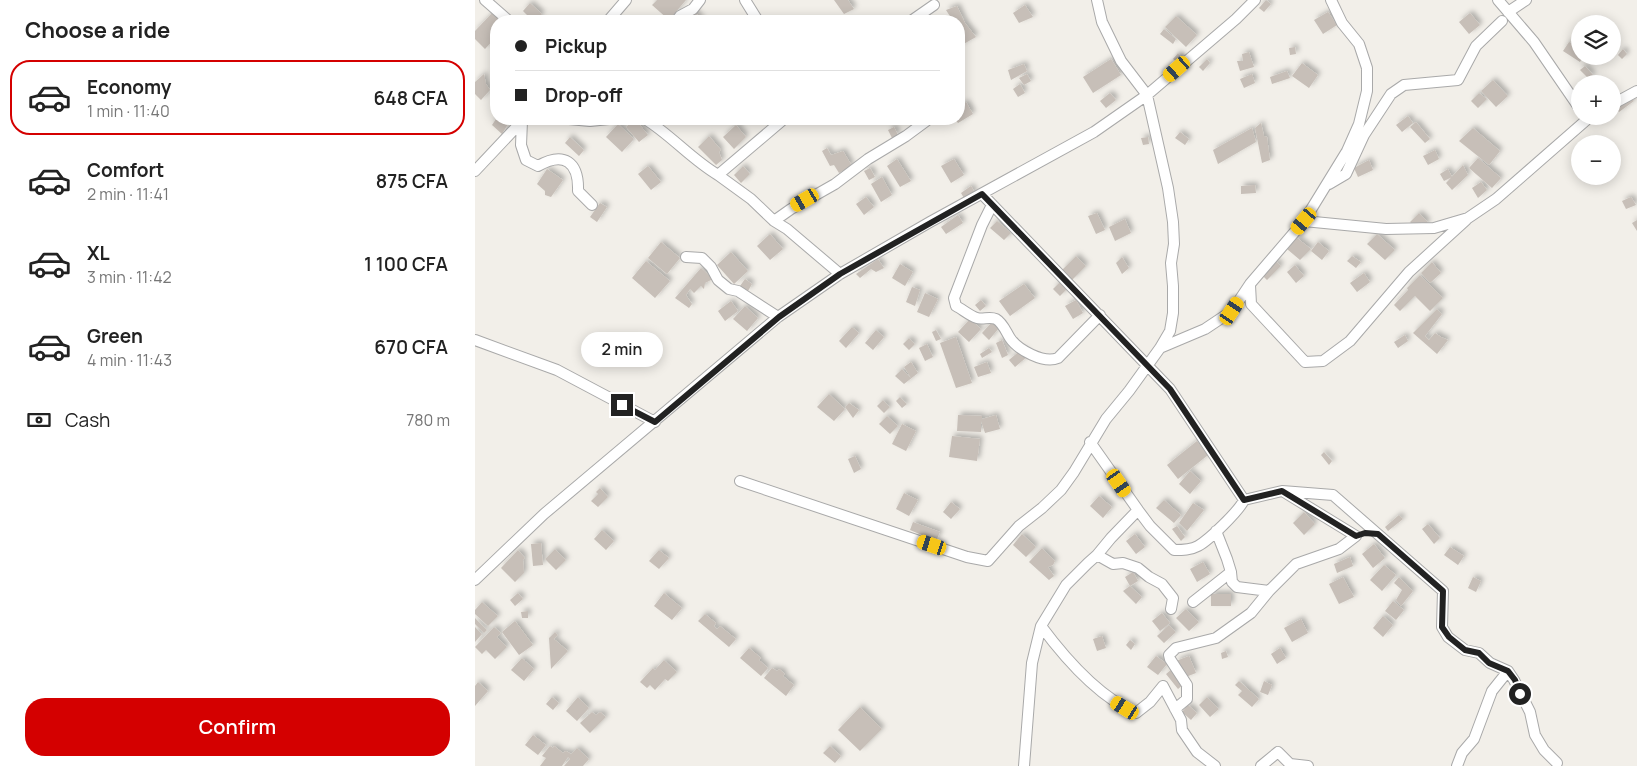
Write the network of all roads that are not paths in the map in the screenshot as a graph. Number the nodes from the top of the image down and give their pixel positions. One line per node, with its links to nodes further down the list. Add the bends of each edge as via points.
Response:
1 (485, 0): 11 (street)
2 (626, 0): 12 (street)
3 (700, 0): 13 (street, via 693,9)
4 (745, 0): 14 (street)
5 (1097, 0): 18 (street, via 1102,22 1121,61)
6 (1255, 0): 18 (street)
7 (1331, 0): 29 (street, via 1342,23 1362,51 1367,84 1359,124)
8 (1497, 0): 16 (street)
9 (1526, 0): 16 (street)
10 (934, 5): 15 (street)
11 (502, 15)
12 (613, 15)
13 (681, 15)
14 (754, 15)
15 (920, 15)
16 (1505, 16): 19 (street, via 1534,42); 29 (street, via 1476,46 1458,80 1404,86 1391,94 1365,135 1346,174)
17 (1637, 91): 20 (street)
18 (1147, 95): 30 (street, via 1094,132); 42 (street, via 1168,188 1174,244 1171,263 1173,313 1170,331)
19 (1571, 96)
20 (1621, 100)
21 (518, 125): 27 (street)
22 (523, 125): 31 (street, via 521,145 526,160 538,166 561,158 571,163 578,179 578,192)
23 (655, 125): 28 (street)
24 (777, 125): 28 (street)
25 (921, 125): 35 (street)
26 (1579, 125): 33 (street, via 1496,199)
27 (475, 171)
28 (718, 175): 35 (street, via 751,199)
29 (1326, 186): 34 (street)
30 (982, 194): 32 (street); 37 (street)
31 (592, 205)
32 (992, 205): 39 (street); 39 (street, via 954,298 956,306 977,318 998,320 1011,340 1025,351 1036,358 1053,360)
33 (1468, 218): 34 (street, via 1434,228 1386,229); 38 (street, via 1409,272 1350,341 1323,361 1305,362 1281,337 1251,304)
34 (1304, 221): 38 (street)
35 (774, 222): 37 (street, via 787,229)
36 (686, 257): 40 (street, via 701,258 729,290 739,291)
37 (840, 274): 40 (street)
38 (1251, 284): 42 (street, via 1232,311 1205,329)
39 (1100, 314): 43 (street)
40 (779, 317): 44 (street)
41 (475, 340): 44 (street, via 557,370)
42 (1160, 348): 43 (street)
43 (1148, 365): 45 (street); 48 (street, via 1170,389)
44 (655, 422): 55 (street, via 544,514)
45 (1090, 442): 46 (street, via 1061,490 1019,526 988,561 967,557); 49 (street)
46 (739, 481)
47 (1282, 491): 48 (street); 51 (street, via 1333,496); 52 (street)
48 (1244, 500): 50 (street)
49 (1139, 510): 50 (street, via 1174,550 1199,546); 53 (street)
50 (1216, 531): 54 (street)
51 (1378, 534): 52 (street); 60 (street, via 1443,591 1442,627 1449,637 1465,650 1479,653 1489,663)
52 (1356, 536): 56 (street, via 1339,549 1296,564)
53 (1097, 556): 58 (street, via 1113,564 1123,563 1138,568 1161,584 1173,598); 59 (street, via 1066,585)
54 (1231, 572): 56 (street, via 1232,582 1237,587); 57 (street)
55 (475, 580)
56 (1269, 591): 61 (street, via 1251,613 1216,638 1172,651 1170,658 1187,685 1187,699)
57 (1193, 602)
58 (1171, 609)
59 (1041, 626): 61 (street, via 1072,664 1110,699 1135,712 1150,702 1163,686); 63 (street, via 1032,663)
60 (1508, 671): 62 (street, via 1530,712 1535,735); 67 (street, via 1492,691 1475,739 1462,753)
61 (1175, 709): 64 (street, via 1197,752)
62 (1557, 763)
63 (1024, 766)
64 (1215, 766)
65 (1261, 766): 66 (street, via 1278,752 1290,764)
66 (1308, 766)
67 (1457, 766)

